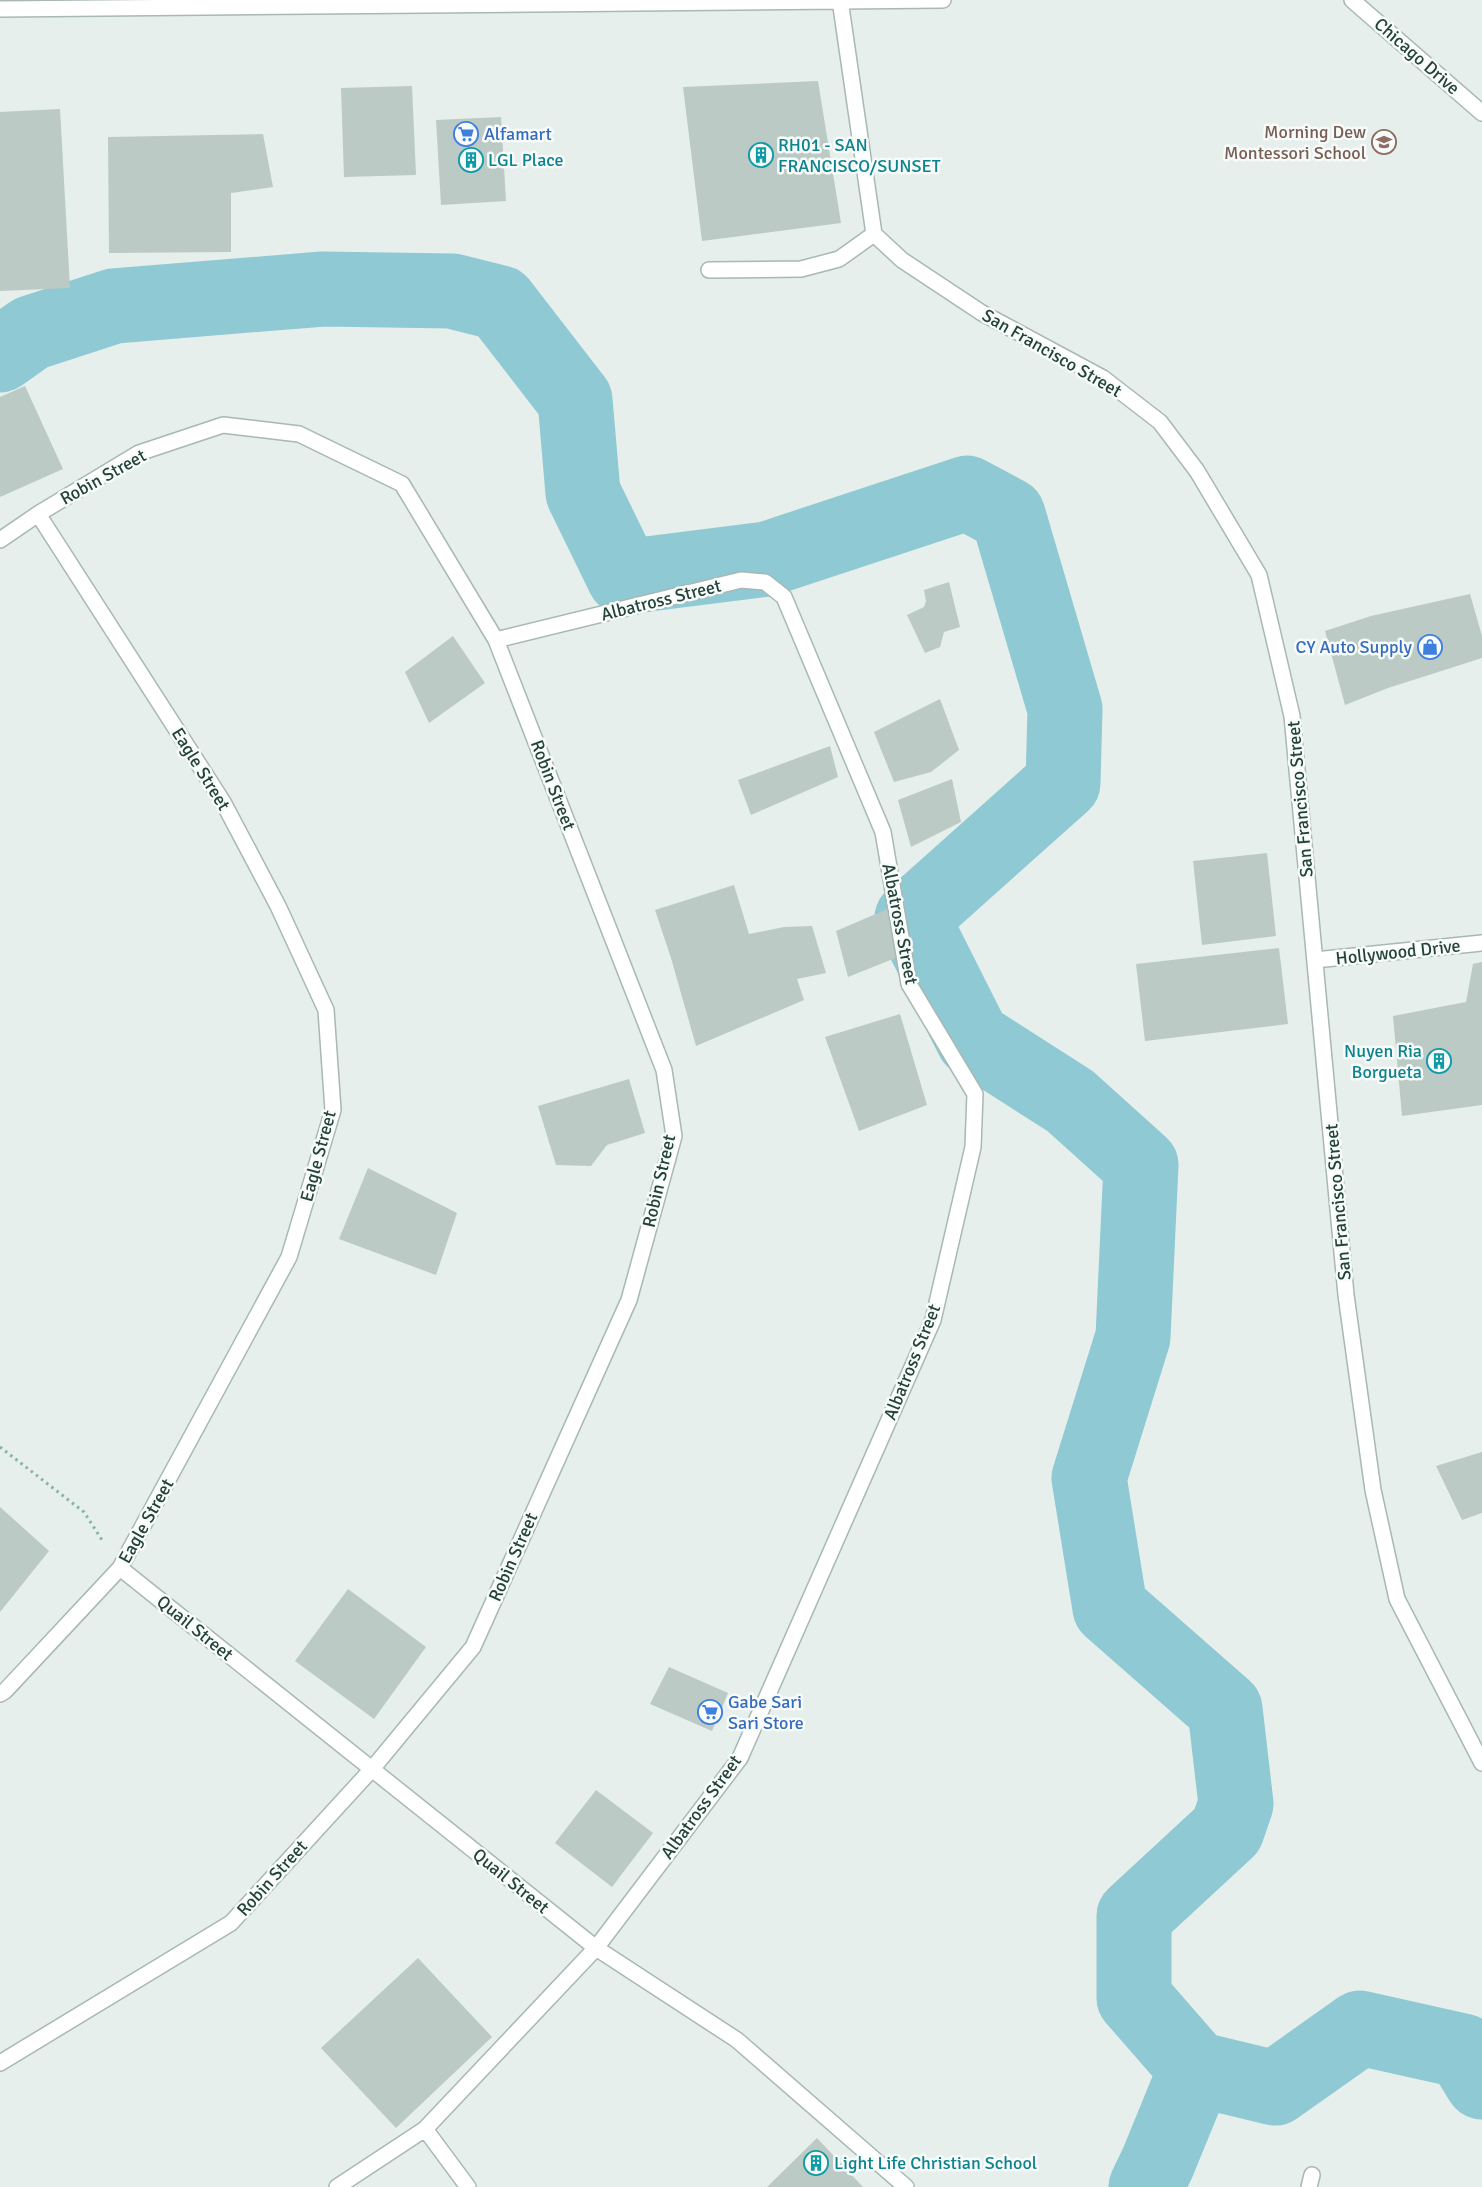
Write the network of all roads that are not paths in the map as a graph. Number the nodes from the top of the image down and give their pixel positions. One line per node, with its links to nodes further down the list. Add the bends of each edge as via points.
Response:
1 (840, 0): 2 (street); 4 (street); 7 (street)
2 (943, 0)
3 (1352, 0): 6 (street, Chicago Drive)
4 (469, 2): 5 (street)
5 (0, 9)
6 (1482, 113)
7 (874, 234): 8 (street, via 839,259 802,269); 13 (street, San Francisco Street, via 902,260 982,313 1103,378 1160,422 1197,470 1260,575 1292,716)
8 (710, 270)
9 (38, 514): 10 (street, Robin Street); 11 (street, Robin Street, via 139,453 223,425 299,434 402,484); 14 (street, Eagle Street, via 223,802 278,906 326,1010 333,1110 289,1257)
10 (0, 540)
11 (496, 640): 17 (street, Robin Street, via 664,1070 674,1136 629,1300 473,1647); 18 (street, Albatross Street, via 741,580 766,582 784,597 882,832 909,984 974,1094 973,1147 933,1320 740,1758)
12 (1482, 943): 13 (street, Hollywood Drive)
13 (1314, 960): 16 (street, San Francisco Street, via 1346,1295 1375,1499 1396,1599)
14 (120, 1568): 15 (street, Eagle Street); 17 (street, Quail Street)
15 (0, 1694)
16 (1482, 1762)
17 (372, 1769): 18 (street, Quail Street); 19 (street, Robin Street, via 231,1923)
18 (596, 1948): 20 (street, Albatross Street); 23 (street, Quail Street, via 737,2040)
19 (0, 2064)
20 (426, 2129): 21 (street, Albatross Street); 22 (street)
21 (337, 2187)
22 (468, 2187)
23 (906, 2187)

